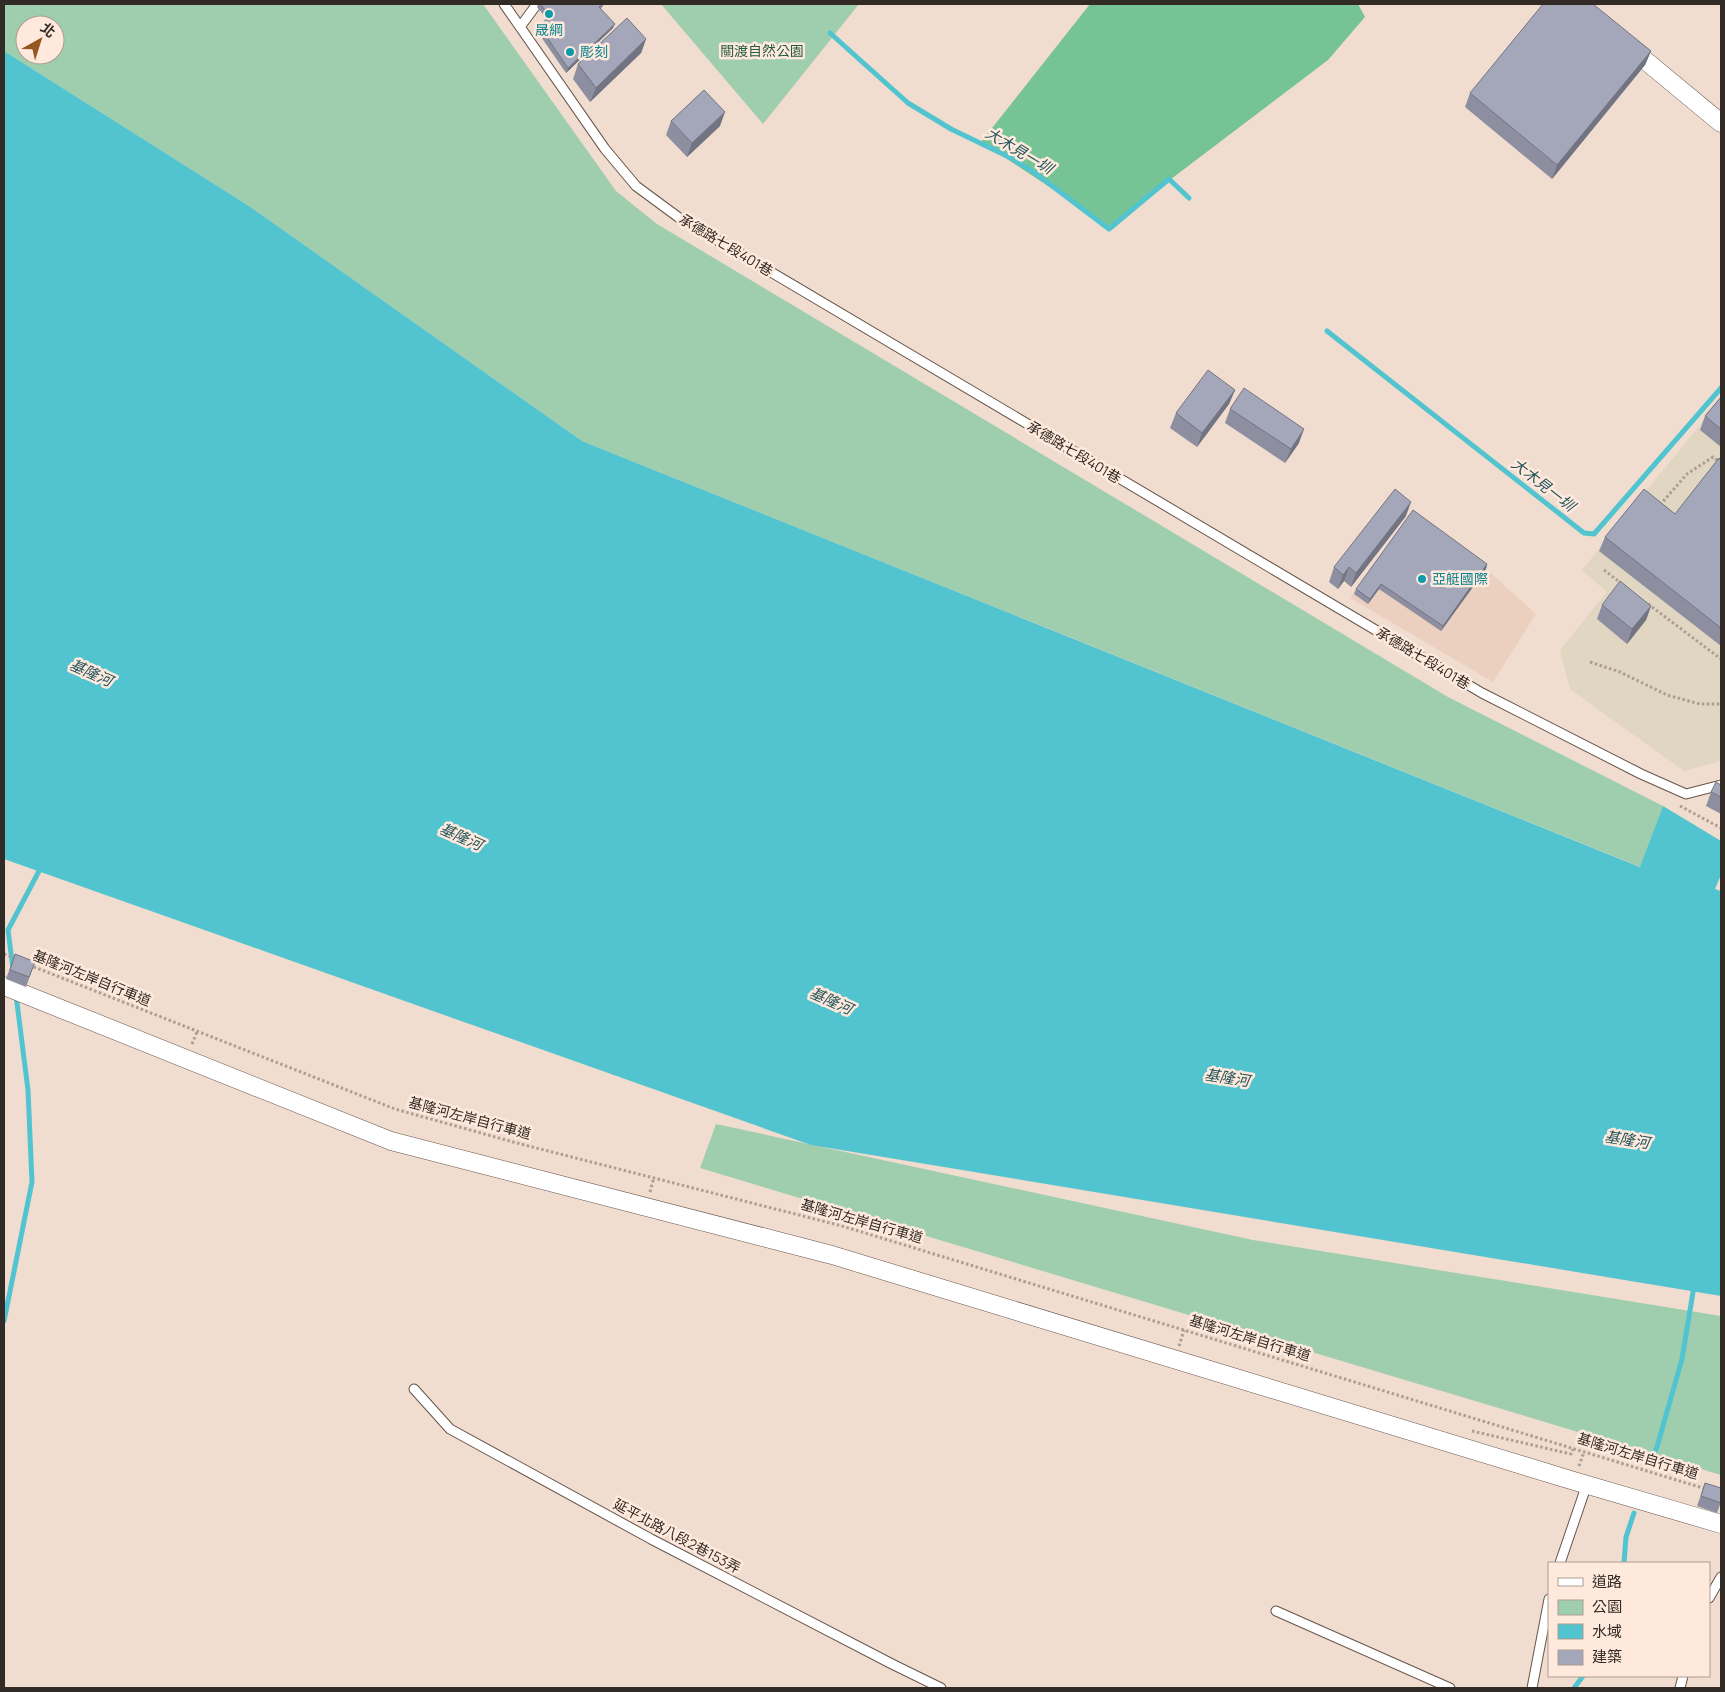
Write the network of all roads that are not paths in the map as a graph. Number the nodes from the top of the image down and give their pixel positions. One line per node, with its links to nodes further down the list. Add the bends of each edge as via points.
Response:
1 (504, 4): 3 (lane, 承德路七段401巷)
2 (537, 4): 3 (lane)
3 (520, 28): 6 (lane, 承德路七段401巷, via 636,186 678,216 1482,693 1686,794)
4 (1615, 35): 5 (street)
5 (1721, 123)
6 (1721, 785)
7 (4, 986): 9 (street, via 391,1142 832,1255)
8 (414, 1389): 16 (lane, 延平北路八段2巷153弄, via 450,1429 651,1538)
9 (1587, 1484): 10 (street); 11 (lane)
10 (1721, 1524)
11 (1560, 1562)
12 (1721, 1577): 13 (lane)
13 (1710, 1596)
14 (1548, 1605): 18 (lane)
15 (1276, 1611): 17 (lane)
16 (941, 1688)
17 (1450, 1688)
18 (1532, 1688)

